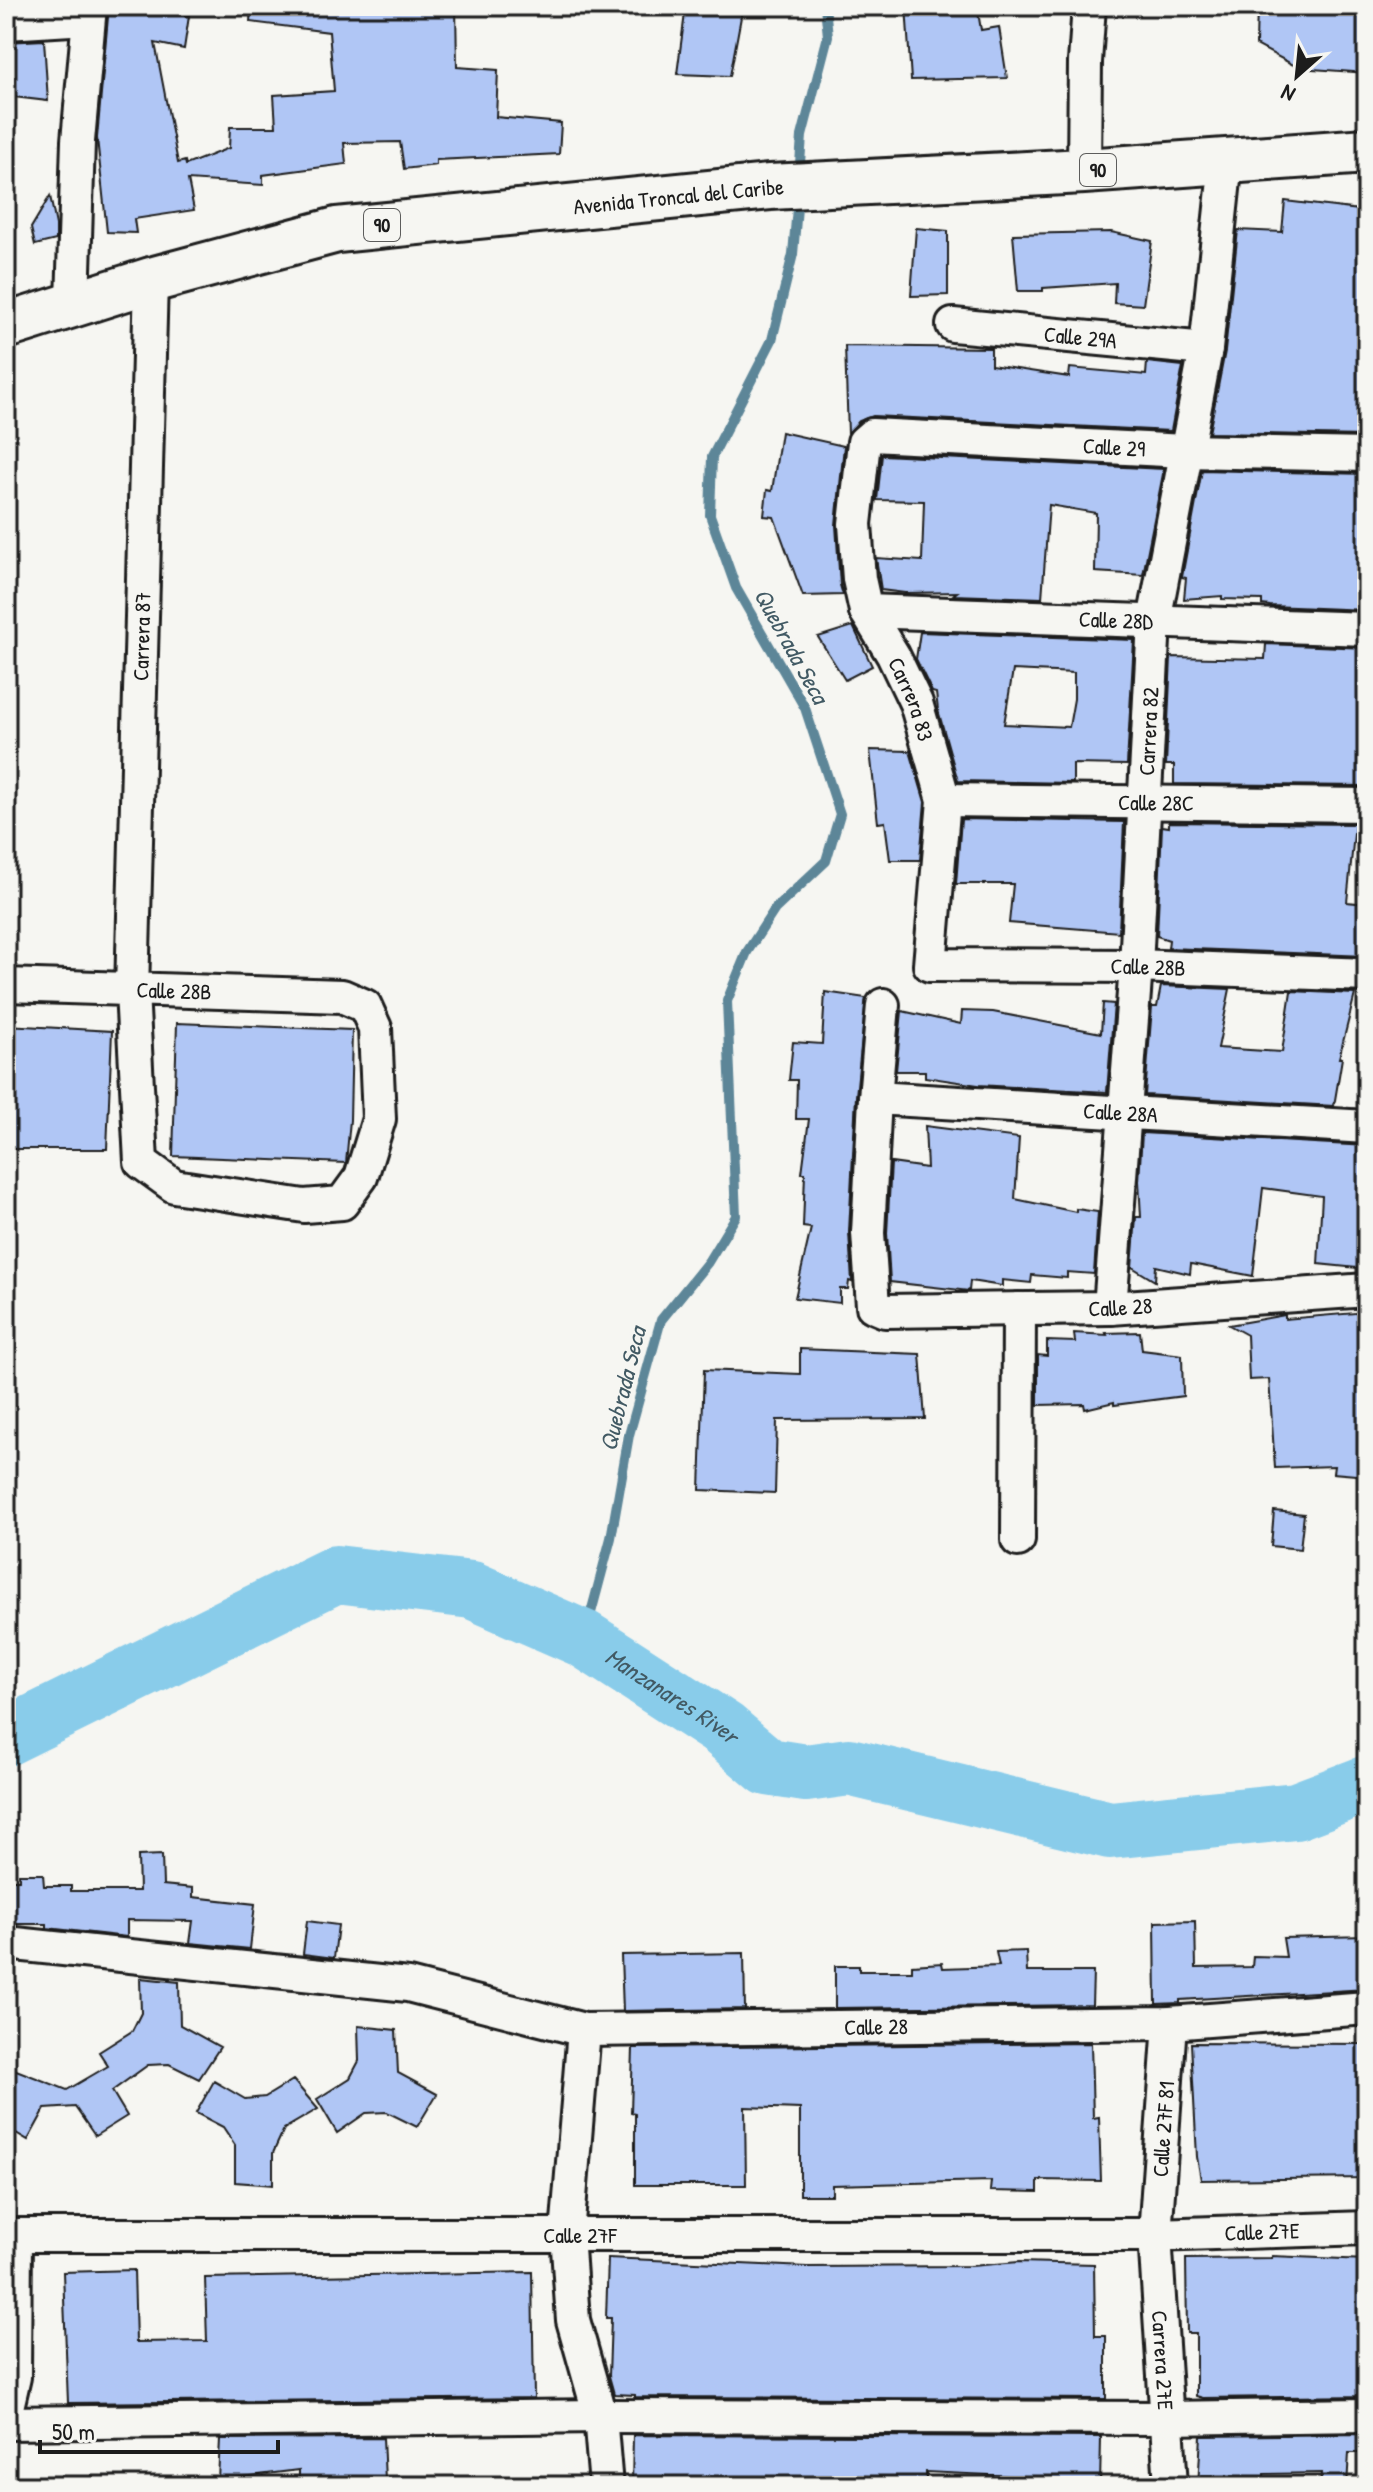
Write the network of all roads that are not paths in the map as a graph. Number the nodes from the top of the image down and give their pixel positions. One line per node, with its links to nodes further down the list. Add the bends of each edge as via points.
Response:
1 (1089, 6): 6 (street)
2 (89, 12): 3 (street); 8 (street)
3 (6, 23)
4 (1367, 151): 5 (highway, Avenida Troncal del Caribe / 90)
5 (1226, 161): 6 (highway, Avenida Troncal del Caribe / 90); 11 (street, Carrera 82)
6 (1084, 171): 7 (highway, Avenida Troncal del Caribe / 90, via 770,187 337,230)
7 (151, 280): 8 (highway, Avenida Troncal del Caribe / 90); 25 (street, Carrera 87)
8 (73, 303): 10 (highway, Avenida Troncal del Caribe / 90)
9 (953, 325): 11 (street, Calle 29A)
10 (6, 326)
11 (1206, 349): 13 (street, Carrera 82)
12 (864, 442): 13 (street, Calle 29, via 872,435); 15 (street, Carrera 83, via 855,524)
13 (1185, 451): 14 (street, Calle 29); 16 (street, Carrera 82)
14 (1367, 455)
15 (866, 611): 16 (street, Calle 28D); 18 (street, Carrera 83, via 916,703)
16 (1154, 621): 17 (street, Calle 28D); 19 (street, Carrera 82)
17 (1367, 629)
18 (944, 800): 19 (street, Calle 28C); 21 (street, Carrera 83)
19 (1144, 803): 20 (street, Calle 28C); 22 (street, Carrera 82)
20 (1367, 805)
21 (930, 965): 22 (street, Calle 28B)
22 (1136, 966): 23 (street, Calle 28B); 28 (street, Carrera 82)
23 (1367, 975)
24 (6, 985): 25 (street, Calle 28B)
25 (132, 991): 25 (street, Calle 28B, via 342,996 365,1006 375,1028 379,1119 361,1177 342,1203 304,1206 174,1186 141,1162)
26 (883, 1005): 27 (street)
27 (875, 1098): 28 (street, Calle 28A); 32 (street, Calle 28, via 868,1233 873,1306 885,1311)
28 (1125, 1114): 29 (street, Calle 28A); 31 (street, Carrera 82)
29 (1367, 1127)
30 (1367, 1290): 31 (street, Calle 28)
31 (1110, 1308): 32 (street, Calle 28)
32 (1019, 1309): 33 (street)
33 (1018, 1540)
34 (6, 1943): 37 (street, Calle 28, via 408,1985)
35 (1367, 2008): 36 (street)
36 (1170, 2023): 37 (street, Calle 28); 41 (street, Calle 27F 81)
37 (584, 2030): 39 (street)
38 (1367, 2228): 41 (street, Calle 27E)
39 (567, 2234): 40 (street, Calle 27F); 41 (street, Calle 27F); 44 (street, via 573,2320)
40 (10, 2235): 42 (street, via 14,2377)
41 (1155, 2235): 45 (street, Carrera 27E)
42 (6, 2412)
43 (1367, 2415): 45 (street)
44 (600, 2416): 45 (street); 46 (street); 47 (street)
45 (1167, 2418): 48 (street, Carrera 27E)
46 (6, 2423)
47 (606, 2486)
48 (1171, 2486)

